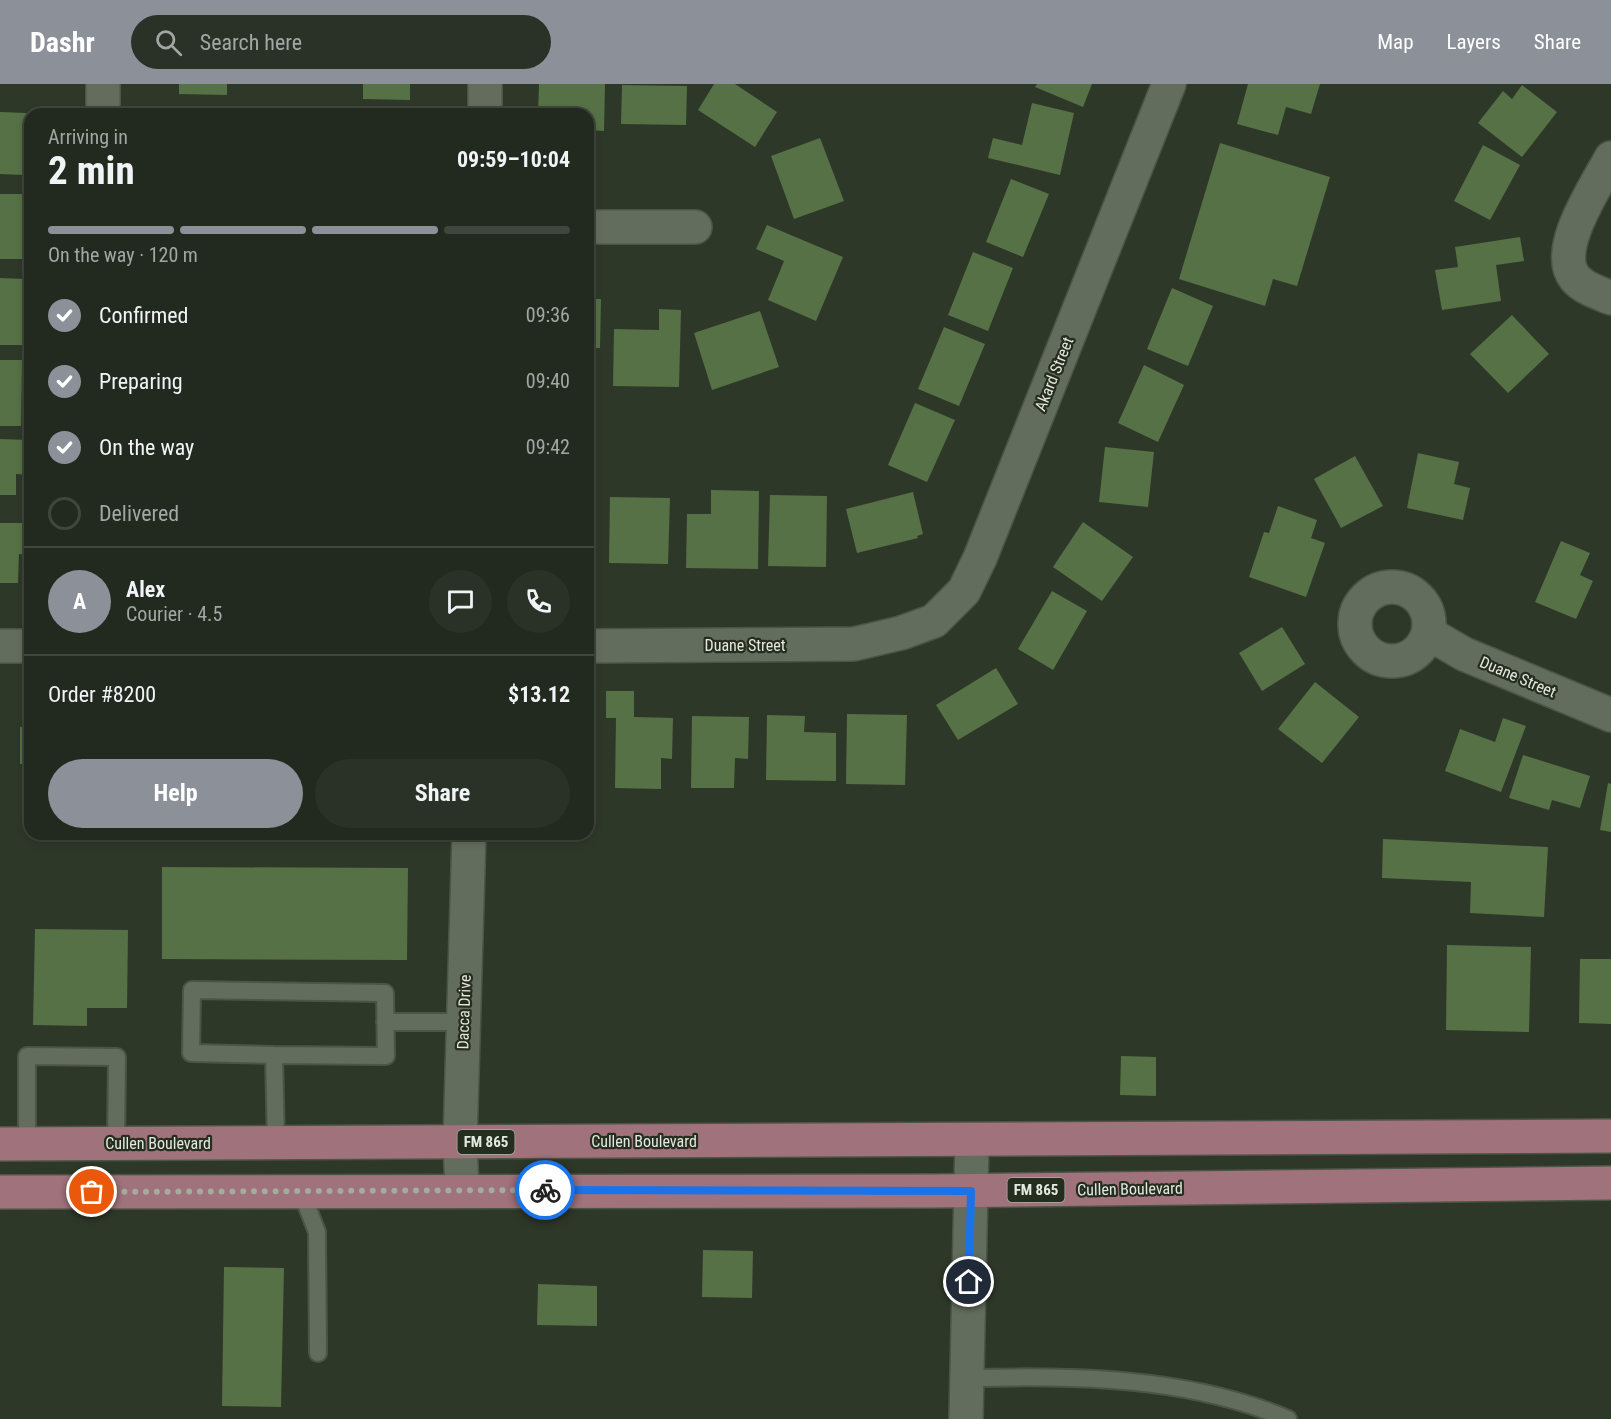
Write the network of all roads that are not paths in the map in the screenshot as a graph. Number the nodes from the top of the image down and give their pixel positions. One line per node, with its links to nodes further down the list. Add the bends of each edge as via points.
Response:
1 (103, 84): 4 (street)
2 (485, 84): 5 (street)
3 (1169, 84): 10 (street, Akard Street, via 964,591 934,621)
4 (102, 108)
5 (485, 108)
6 (1611, 158): 9 (street, via 1570,235 1568,261 1574,277)
7 (594, 227): 8 (street)
8 (695, 227)
9 (1611, 298)
10 (901, 633): 14 (street, Duane Street, via 854,644)
11 (1428, 633): 15 (street, Duane Street, via 1464,654)
12 (0, 646): 13 (street)
13 (24, 646)
14 (594, 646)
15 (1611, 715)
16 (469, 840): 18 (street, Dacca Drive)
17 (385, 1022): 18 (lane); 19 (lane, via 386,1056); 19 (lane, via 385,993 192,990 190,1053)
18 (464, 1023): 23 (street, Dacca Drive)
19 (274, 1055): 25 (lane)
20 (1611, 1136): 21 (main road, Cullen Boulevard / FM 865)
21 (1507, 1137): 22 (main road, Cullen Boulevard / FM 865); 27 (main road)
22 (972, 1140): 23 (main road, Cullen Boulevard / FM 865); 31 (street)
23 (460, 1142): 25 (main road, Cullen Boulevard / FM 865); 29 (street, Dacca Drive)
24 (116, 1143): 25 (main road, Cullen Boulevard / FM 865); 26 (main road, Cullen Boulevard / FM 865); 26 (lane, via 117,1057 27,1056)
25 (276, 1143)
26 (25, 1144): 33 (main road)
27 (1506, 1183): 28 (main road, Cullen Boulevard / FM 865); 31 (main road, Cullen Boulevard / FM 865)
28 (1611, 1183)
29 (462, 1190): 30 (main road, Cullen Boulevard / FM 865); 31 (main road, Cullen Boulevard / FM 865)
30 (302, 1191): 33 (main road, Cullen Boulevard / FM 865); 34 (lane, via 318,1232)
31 (971, 1191): 35 (street)
32 (0, 1192): 33 (main road, Cullen Boulevard / FM 865)
33 (46, 1192)
34 (318, 1353)
35 (966, 1378): 36 (street); 37 (lane, via 1065,1376 1165,1384 1255,1405)
36 (966, 1419)
37 (1288, 1419)

